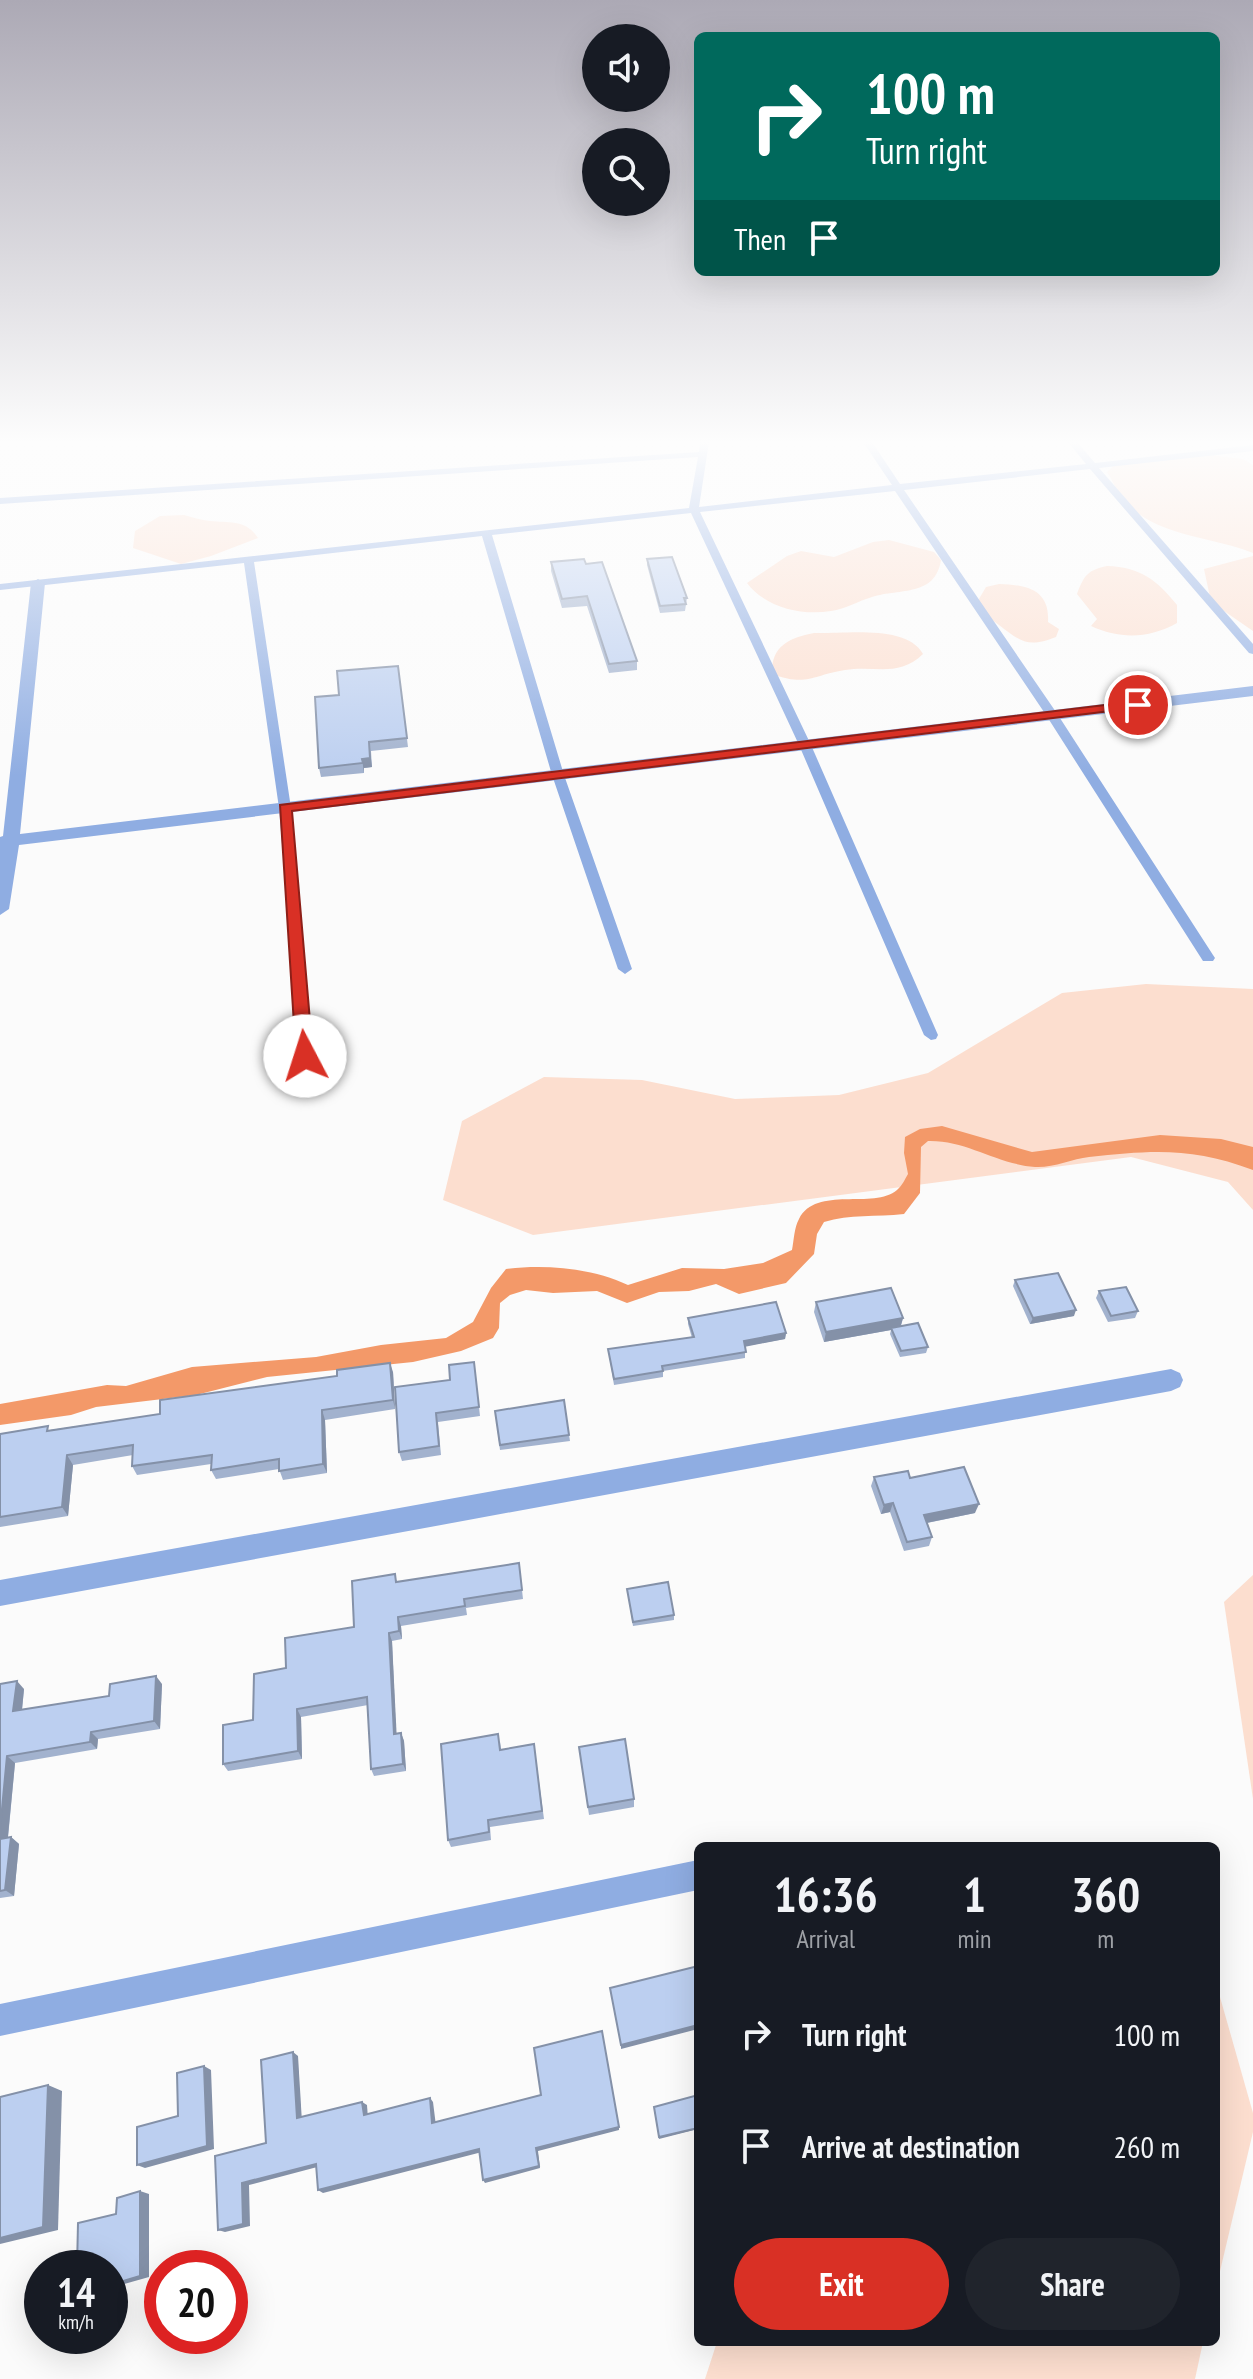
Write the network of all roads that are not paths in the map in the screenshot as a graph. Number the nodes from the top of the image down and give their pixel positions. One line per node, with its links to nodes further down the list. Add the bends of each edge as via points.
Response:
1 (294, 553): 6 (lane)
2 (492, 553): 13 (lane)
3 (715, 553): 12 (lane)
4 (942, 553): 11 (lane)
5 (1168, 553): 9 (lane)
6 (248, 558): 7 (lane); 14 (lane)
7 (38, 583): 8 (lane); 15 (street)
8 (0, 587)
9 (1253, 651)
10 (1253, 691): 11 (street)
11 (1052, 715): 12 (street); 17 (lane)
12 (805, 745): 13 (street); 19 (lane)
13 (558, 775): 14 (street); 18 (lane)
14 (285, 808): 15 (street); 20 (lane)
15 (6, 842): 16 (street)
16 (0, 909)
17 (1208, 958)
18 (625, 969)
19 (931, 1035)
20 (305, 1056)
21 (1171, 1380): 22 (street)
22 (0, 1593)
23 (694, 1876): 24 (street)
24 (0, 2020)

